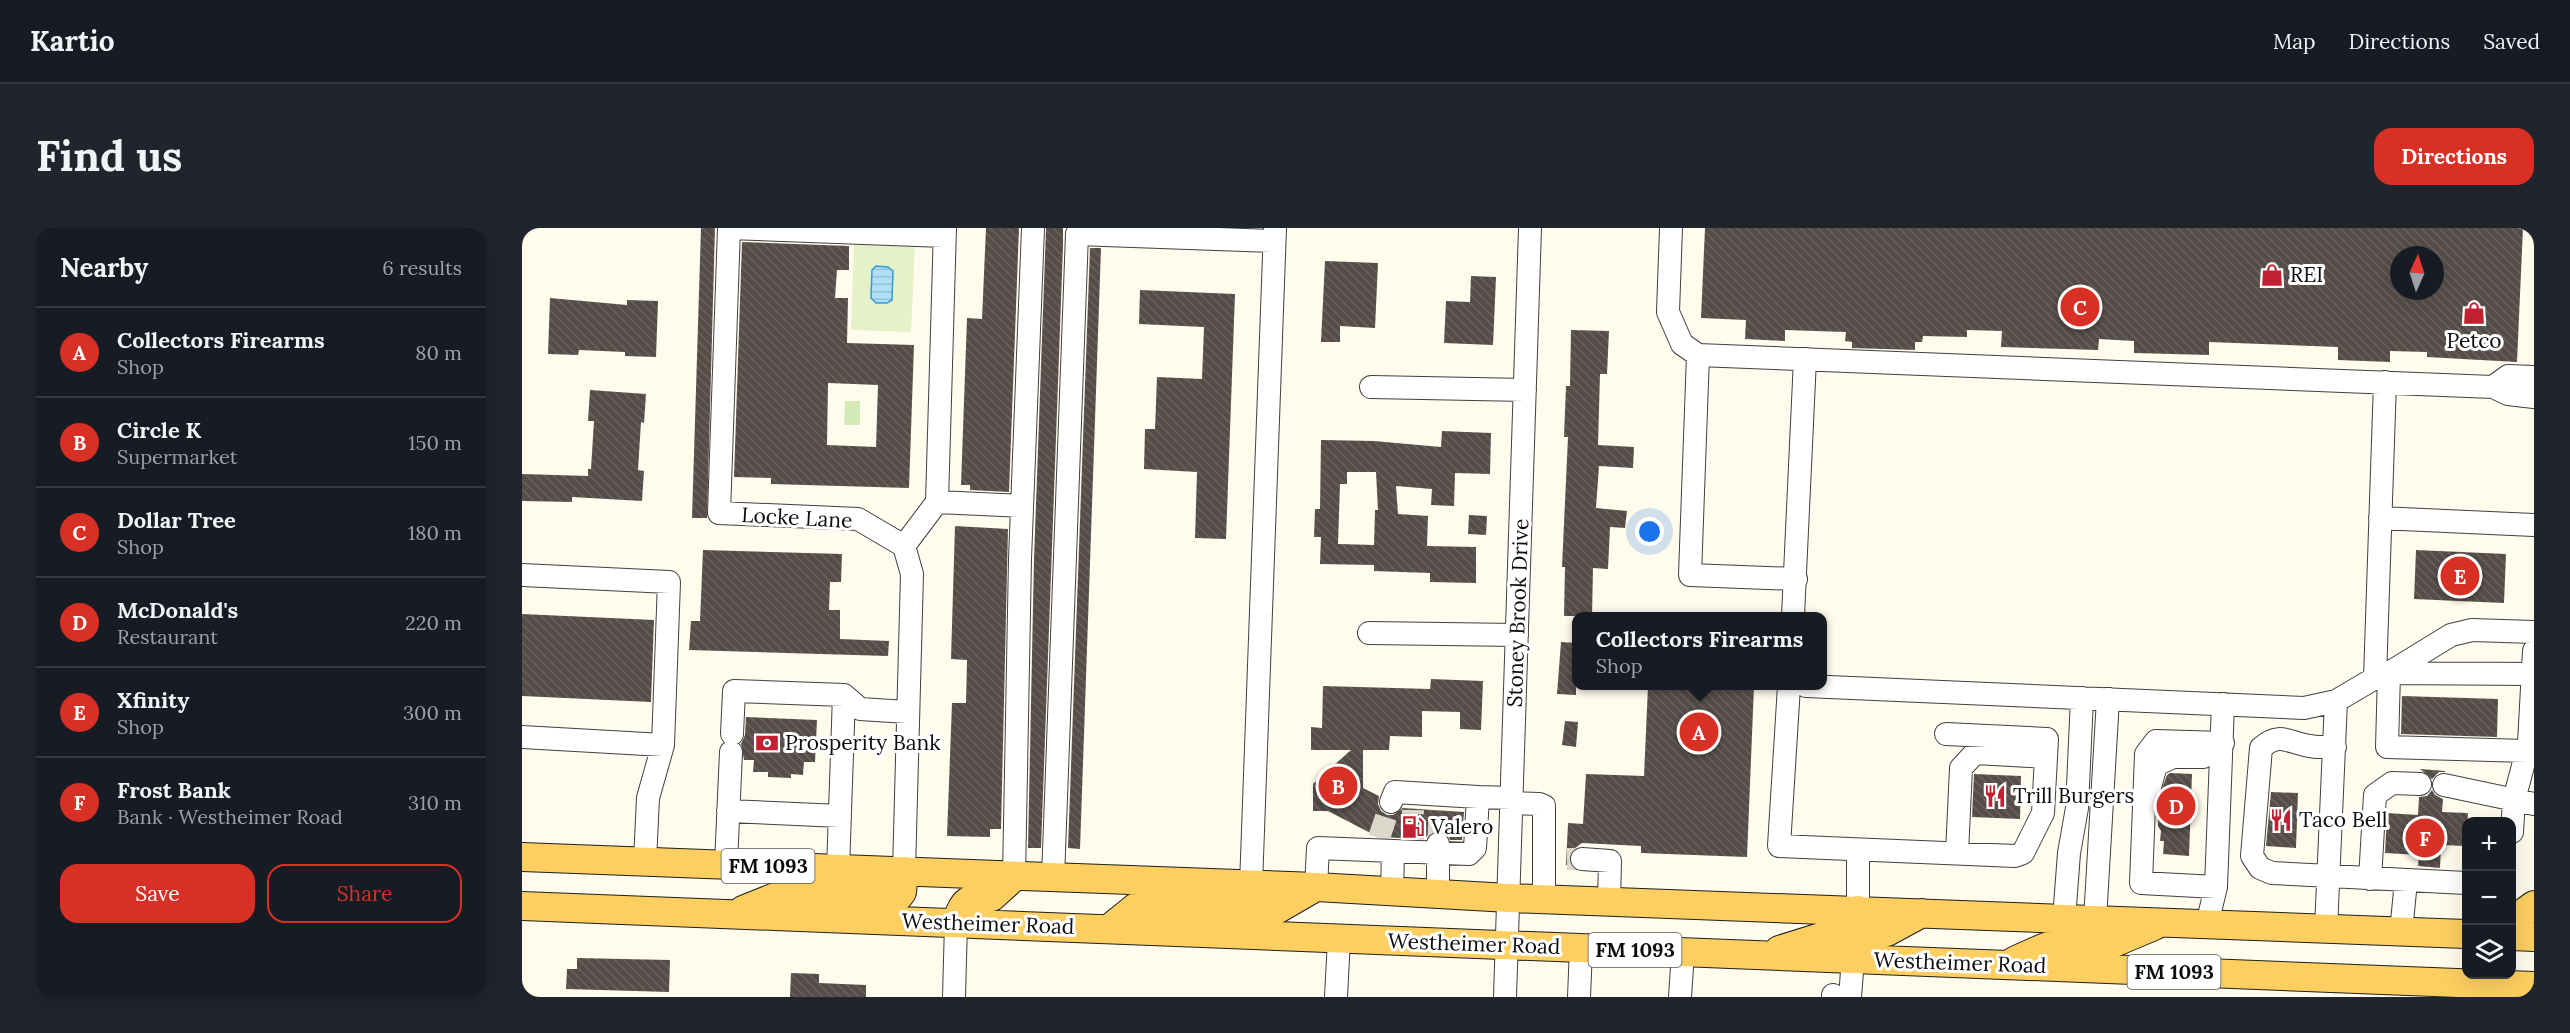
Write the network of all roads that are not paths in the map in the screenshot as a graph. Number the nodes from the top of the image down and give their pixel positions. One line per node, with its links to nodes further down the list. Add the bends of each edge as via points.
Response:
1 (729, 228): 5 (street); 19 (street, Locke Lane, via 719,513 858,519)
2 (1033, 228): 16 (street)
3 (1530, 228): 13 (street, Stoney Brook Drive)
4 (1671, 228): 7 (street, via 1668,312 1682,344)
5 (944, 232): 15 (street)
6 (1274, 235): 64 (street, via 1077,234); 69 (street)
7 (1698, 355): 8 (street); 21 (street, via 1690,575)
8 (1805, 359): 10 (street); 21 (street)
9 (2534, 377): 12 (street, via 2508,376)
10 (2385, 382): 12 (street); 17 (street)
11 (1371, 387): 13 (street)
12 (2493, 387): 14 (street)
13 (1525, 390): 25 (street, Stoney Brook Drive)
14 (2534, 398)
15 (937, 502): 16 (street); 19 (street)
16 (1022, 506): 63 (street)
17 (2380, 518): 18 (street); 28 (street)
18 (2534, 525)
19 (904, 546): 36 (street, via 912,574)
20 (522, 575): 39 (street, via 669,582)
21 (1796, 579): 22 (street)
22 (1793, 612)
23 (2534, 632): 28 (street, via 2472,630 2451,635)
24 (1369, 633): 25 (street)
25 (1517, 635): 47 (street, Stoney Brook Drive)
26 (2534, 651): 27 (street)
27 (2532, 674): 28 (street); 42 (street)
28 (2382, 675): 34 (street); 42 (street, via 2387,747)
29 (1827, 687): 32 (street)
30 (1789, 690): 55 (street, via 1779,846)
31 (844, 695): 36 (street, via 860,709); 50 (street, via 734,691); 51 (street)
32 (2082, 698): 33 (street); 83 (street, via 2077,808)
33 (2108, 699): 35 (street); 84 (street)
34 (2336, 701): 35 (street, via 2304,708); 40 (street)
35 (2223, 704): 41 (street)
36 (907, 712): 62 (street)
37 (1946, 734): 43 (street, via 2047,739)
38 (522, 737): 39 (street)
39 (663, 745): 59 (street, via 648,798)
40 (2335, 747): 65 (street); 65 (street, via 2310,746 2289,739 2270,740 2261,748 2252,856 2260,868 2272,873)
41 (2223, 750): 71 (street); 71 (street, via 2173,757 2156,765 2151,781 2148,866 2152,883)
42 (2526, 750): 49 (street)
43 (2046, 757): 56 (street, via 2043,813 2024,853); 56 (street, via 1975,753 1961,768)
44 (2420, 784): 66 (street, via 2392,783 2375,795)
45 (2444, 785): 49 (street)
46 (1478, 797): 47 (street); 48 (street, via 1441,803 1414,802 1395,792); 54 (street, via 1475,848 1469,854)
47 (1512, 800): 58 (street, via 1544,806); 74 (street, Stoney Brook Drive)
48 (1390, 802)
49 (2524, 802): 52 (street)
50 (728, 811): 51 (street); 60 (street)
51 (840, 816): 61 (street)
52 (2516, 820)
53 (1394, 847): 54 (street); 70 (street, via 1318,848); 72 (street)
54 (1438, 848): 73 (street)
55 (1858, 850): 56 (street); 79 (street)
56 (1957, 853)
57 (522, 857): 59 (main road, FM 1093)
58 (1565, 859): 75 (street); 76 (street, via 1610,861)
59 (645, 861): 60 (main road, FM 1093)
60 (726, 864): 61 (main road, FM 1093)
61 (838, 870): 62 (main road, FM 1093)
62 (904, 871): 63 (main road, FM 1093); 81 (main road, via 899,896 785,893)
63 (1014, 877): 64 (main road, FM 1093); 86 (main road, via 992,897 973,897 962,905)
64 (1053, 878): 69 (main road, FM 1093)
65 (2330, 878): 66 (street); 89 (street)
66 (2370, 879): 67 (street)
67 (2406, 881): 68 (street); 90 (street)
68 (2462, 883)
69 (1251, 885): 70 (main road, FM 1093); 88 (main road, via 1214,909 1136,907)
70 (1316, 887): 72 (main road, FM 1093); 91 (main road, via 1278,909 1264,908 1248,914)
71 (2216, 887): 87 (street)
72 (1392, 893): 73 (main road, FM 1093)
73 (1438, 895): 74 (main road, FM 1093)
74 (1509, 898): 75 (main road, FM 1093); 96 (street, Stoney Brook Drive)
75 (1544, 900): 76 (main road, FM 1093)
76 (1609, 902): 79 (main road, FM 1093)
77 (2534, 904): 82 (main road)
78 (522, 906): 81 (main road, Westheimer Road / FM 1093)
79 (1858, 910): 80 (main road, FM 1093); 99 (main road, via 1852,925 1839,934 1830,933)
80 (1924, 912): 83 (main road, FM 1093); 100 (main road, via 1887,932 1865,934)
81 (732, 914): 86 (main road, Westheimer Road / FM 1093)
82 (2516, 917)
83 (2064, 919): 84 (main road, FM 1093)
84 (2095, 920): 85 (main road, FM 1093); 101 (main road, via 2090,932 2075,943 2058,943)
85 (2164, 922): 87 (main road, FM 1093); 102 (main road, via 2116,942 2101,941)
86 (956, 923): 88 (main road, Westheimer Road / FM 1093); 105 (street)
87 (2207, 924): 89 (main road, FM 1093)
88 (1110, 928): 91 (main road, Westheimer Road / FM 1093)
89 (2326, 929): 90 (main road, FM 1093)
90 (2401, 932): 92 (main road, FM 1093)
91 (1230, 933): 95 (main road, Westheimer Road / FM 1093)
92 (2462, 934)
93 (2516, 936): 94 (main road)
94 (2534, 936)
95 (1339, 939): 96 (main road, Westheimer Road / FM 1093); 106 (street)
96 (1507, 945): 97 (main road, Westheimer Road / FM 1093); 107 (street, Stoney Brook Drive)
97 (1581, 948): 98 (main road, Westheimer Road / FM 1093); 108 (street)
98 (1683, 952): 99 (main road, Westheimer Road / FM 1093); 109 (street)
99 (1763, 955): 100 (main road, Westheimer Road / FM 1093)
100 (1853, 959): 101 (main road, Westheimer Road / FM 1093); 104 (street)
101 (2003, 965): 102 (main road, Westheimer Road / FM 1093)
102 (2079, 968): 103 (main road, Westheimer Road / FM 1093)
103 (2534, 986)
104 (1839, 996)
105 (954, 997)
106 (1336, 997)
107 (1505, 997)
108 (1579, 997)
109 (1680, 997)

